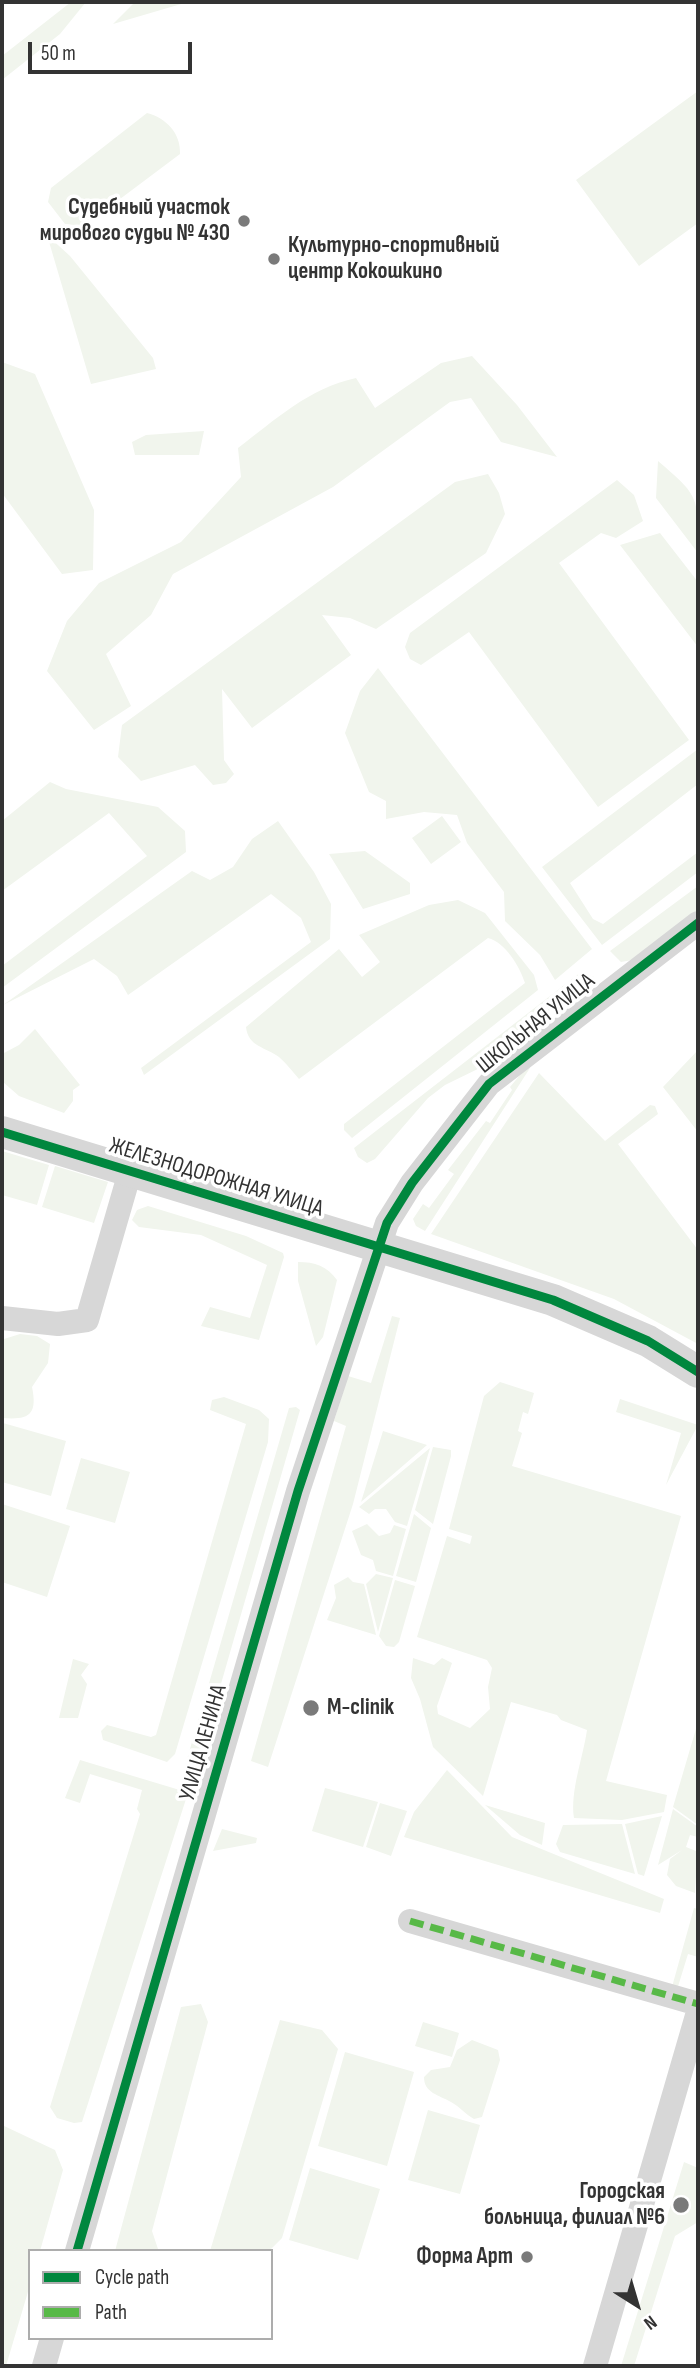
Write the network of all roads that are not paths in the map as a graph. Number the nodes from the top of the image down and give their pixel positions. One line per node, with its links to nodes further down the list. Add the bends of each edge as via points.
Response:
1 (698, 923): 4 (street, ШКОЛЬНАЯ УЛИЦА, via 489,1084 398,1202)
2 (2, 1132): 3 (street, ЖЕЛЕЗНОДОРОЖНАЯ УЛИЦА)
3 (130, 1172): 4 (street, ЖЕЛЕЗНОДОРОЖНАЯ УЛИЦА); 5 (street, via 87,1320 58,1324)
4 (377, 1248): 6 (street, ЖЕЛЕЗНОДОРОЖНАЯ УЛИЦА, via 553,1300 648,1342); 10 (street, УЛИЦА ЛЕНИНА, via 302,1479)
5 (2, 1318)
6 (698, 1372)
7 (410, 1921): 8 (street)
8 (698, 2004)
9 (698, 2012): 13 (street)
10 (78, 2249)
11 (51, 2340): 12 (street)
12 (44, 2366)
13 (595, 2366)

